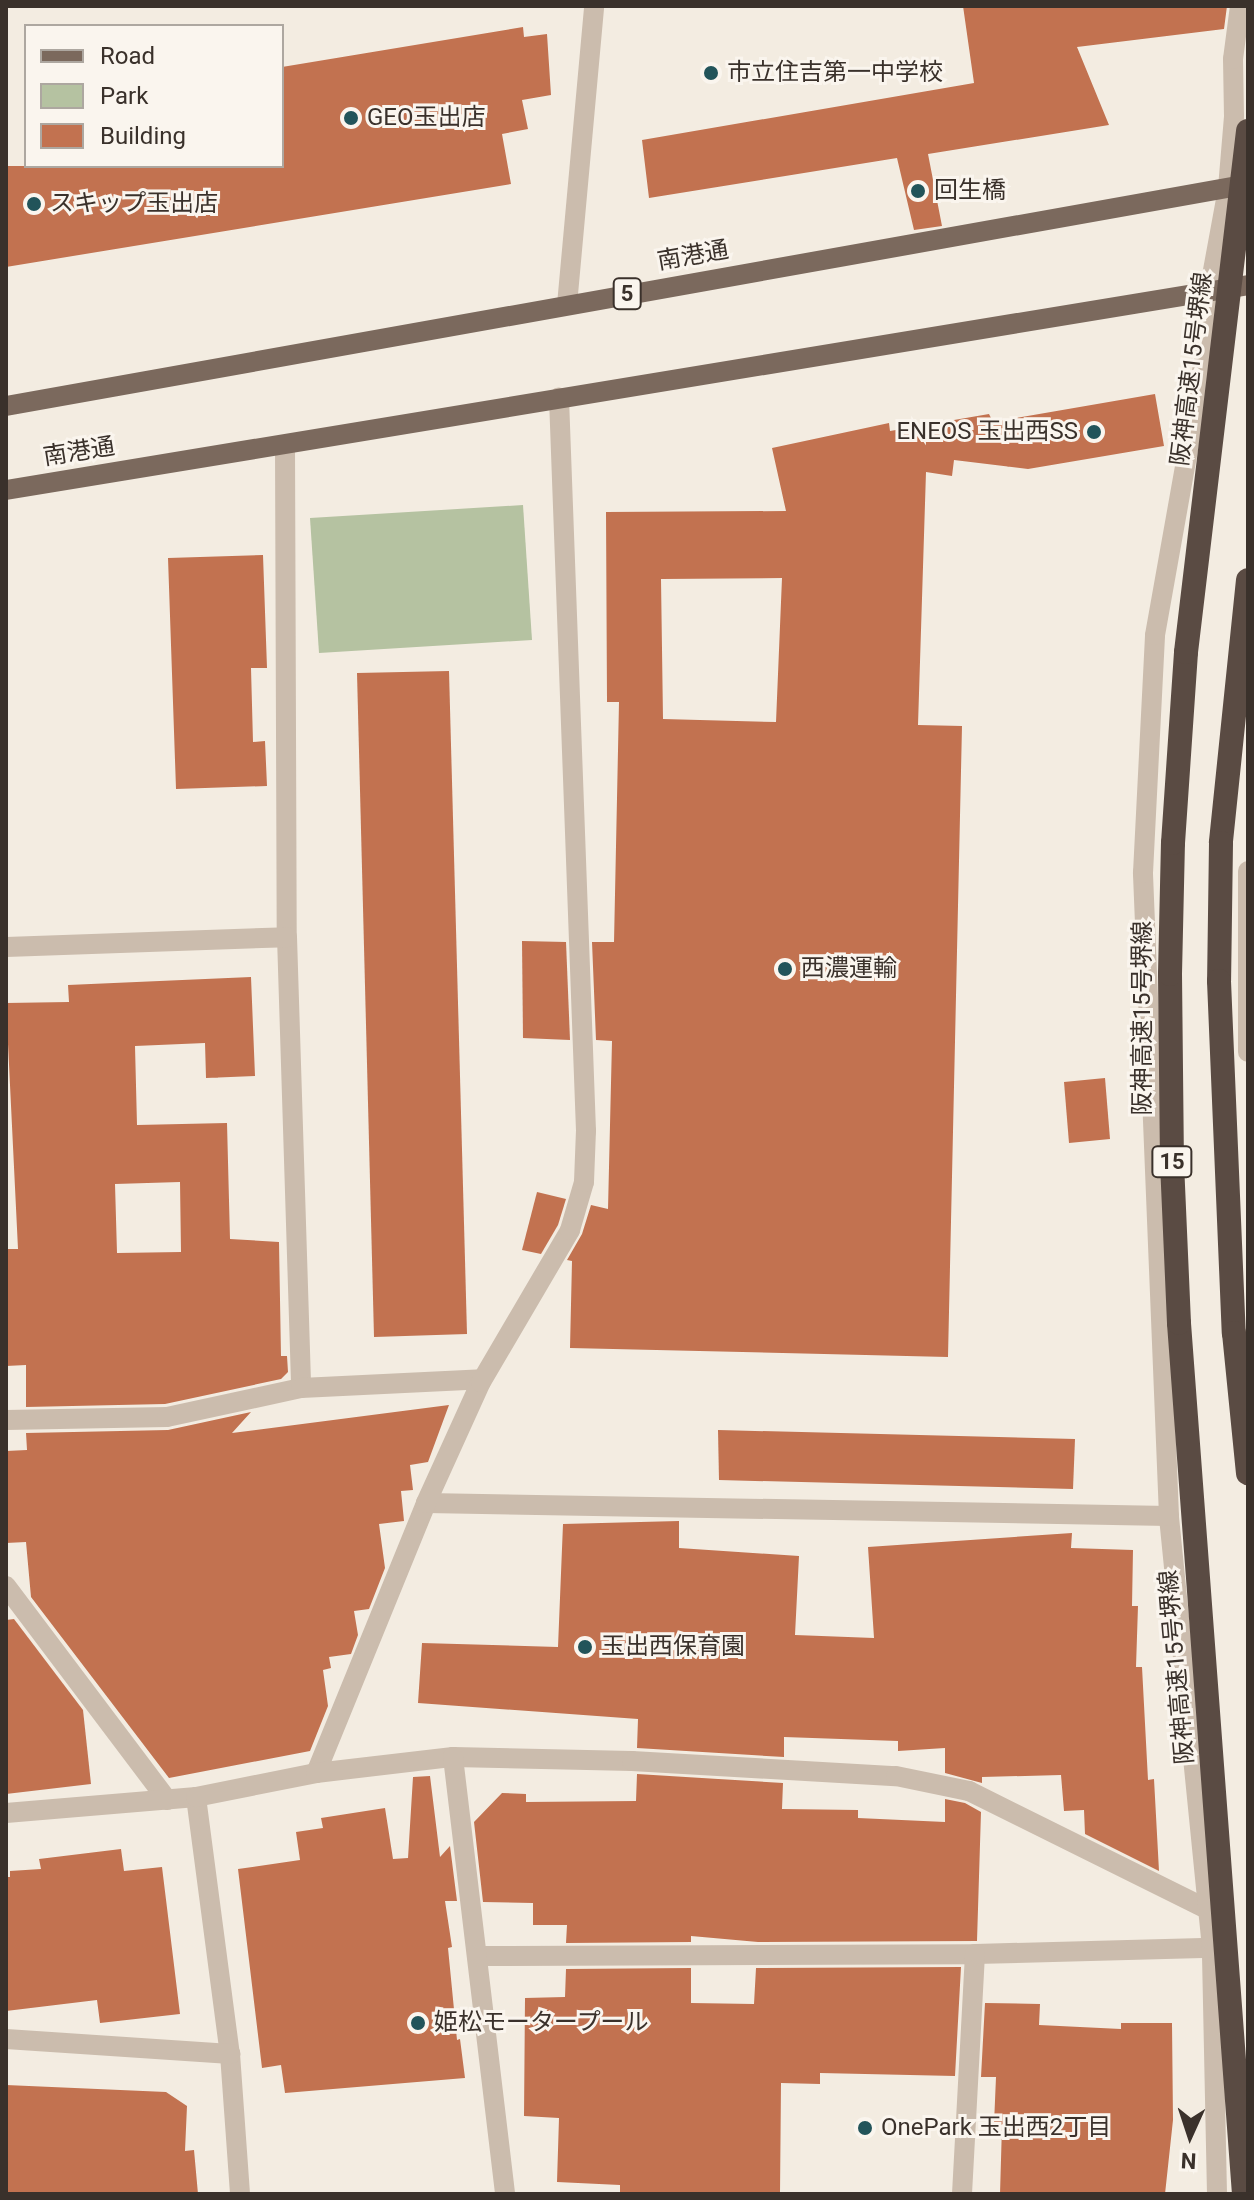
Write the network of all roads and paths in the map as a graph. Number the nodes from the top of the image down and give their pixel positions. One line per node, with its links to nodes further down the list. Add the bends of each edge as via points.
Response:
1 (594, 6): 7 (street)
2 (1240, 6): 4 (street, via 1233,59)
3 (1248, 131): 39 (highway, 阪神高速15号堺線 / 15, bridge, via 1186,652 1170,974 1179,1323)
4 (1238, 186): 6 (street); 7 (main road, 南港通 / 5)
5 (1248, 285): 6 (main road, 南港通)
6 (1209, 292): 8 (main road, 南港通); 22 (street, via 1206,348 1155,635 1143,873)
7 (567, 305): 9 (main road, 南港通 / 5)
8 (559, 397): 10 (main road, 南港通); 17 (street, via 584,1182 570,1230)
9 (6, 406)
10 (285, 446): 11 (main road, 南港通); 14 (street)
11 (6, 490)
12 (1248, 580): 20 (highway, 15, via 1221,843 1219,981 1234,1333)
13 (1248, 871): 16 (street)
14 (287, 937): 15 (street); 18 (street)
15 (6, 947)
16 (1248, 1052)
17 (482, 1379): 18 (street); 21 (street)
18 (301, 1388): 19 (street, via 167,1417)
19 (6, 1420)
20 (1248, 1473)
21 (426, 1503): 22 (street); 25 (street)
22 (1169, 1516): 29 (street)
23 (7, 1589): 27 (street)
24 (453, 1757): 25 (street); 29 (street, via 896,1776 969,1791); 32 (street)
25 (316, 1773): 26 (street)
26 (196, 1797): 27 (street); 34 (street)
27 (167, 1800): 28 (street)
28 (6, 1813)
29 (1207, 1909): 30 (street)
30 (1212, 1948): 31 (street); 38 (street)
31 (975, 1954): 32 (street); 37 (street)
32 (477, 1956): 36 (street)
33 (6, 2039): 34 (street)
34 (230, 2054): 35 (street)
35 (240, 2194)
36 (505, 2194)
37 (962, 2194)
38 (1217, 2194)
39 (1244, 2194)

